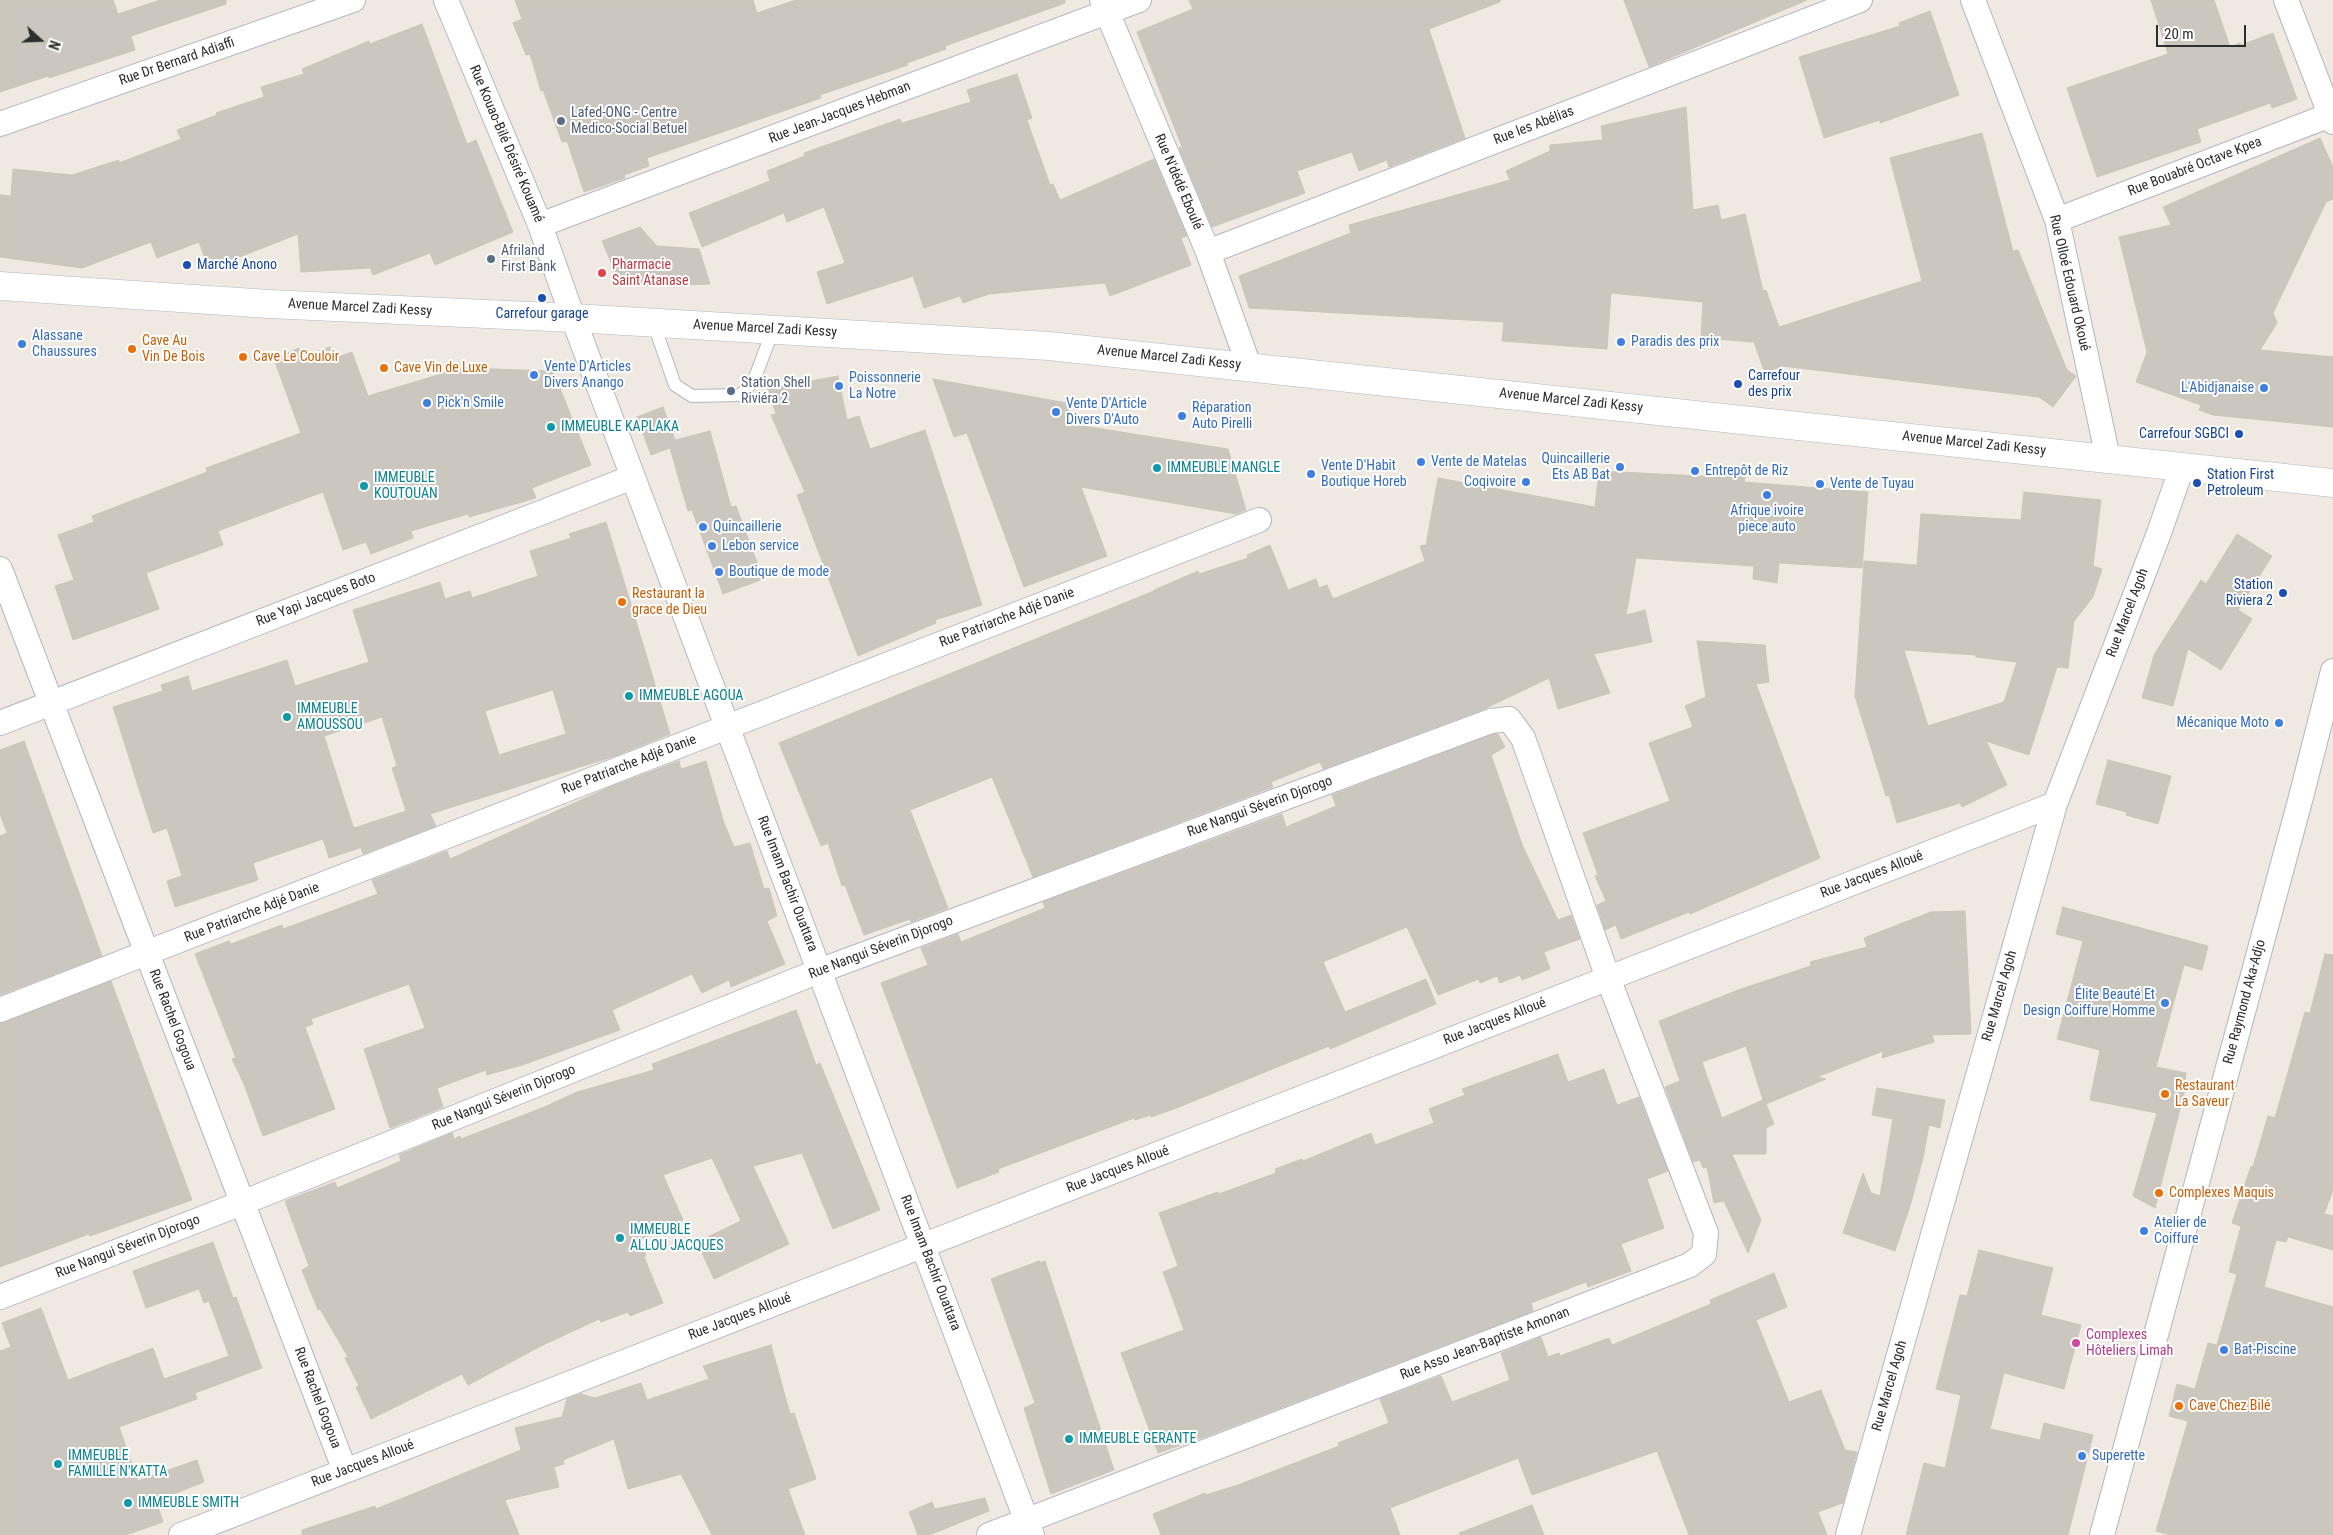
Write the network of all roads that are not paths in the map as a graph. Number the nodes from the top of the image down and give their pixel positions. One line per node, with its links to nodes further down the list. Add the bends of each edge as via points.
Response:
1 (353, 0): 9 (street, Rue Dr Bernard Adiaffi)
2 (446, 0): 11 (street, Rue Kouao-Bilé Désiré Kouamé)
3 (1139, 0): 7 (street, Rue Jean-Jacques Hebman)
4 (1860, 0): 12 (street, Rue les Abélias)
5 (1973, 0): 10 (street, Rue Olloé Edouard Okoué)
6 (2286, 0): 8 (street)
7 (1104, 6): 11 (street, Rue Jean-Jacques Hebman); 12 (street, Rue N'dédé Eboulé)
8 (2332, 117): 10 (street, Rue Bouabré Octave Kpea)
9 (0, 124)
10 (2056, 220): 18 (street, Rue Olloé Edouard Okoué)
11 (540, 225): 14 (street, Rue Kouao-Bilé Désiré Kouamé)
12 (1208, 252): 17 (street, Rue N'dédé Eboulé)
13 (0, 286): 14 (street, Avenue Marcel Zadi Kessy, via 269,304)
14 (573, 318): 15 (street, Avenue Marcel Zadi Kessy); 20 (street, Rue Imam Bachir Ouattara)
15 (653, 322): 16 (street, Avenue Marcel Zadi Kessy); 16 (lane, via 675,385 692,396 741,395 754,380)
16 (773, 330): 17 (street, Avenue Marcel Zadi Kessy, via 1049,346)
17 (1249, 366): 18 (street, Avenue Marcel Zadi Kessy)
18 (2108, 458): 19 (street, Avenue Marcel Zadi Kessy)
19 (2182, 467): 21 (street, Avenue Marcel Zadi Kessy); 28 (street, Rue Marcel Agoh)
20 (633, 477): 25 (street, Rue Yapi Jacques Boto); 27 (street, Rue Imam Bachir Ouattara)
21 (2333, 483)
22 (1259, 520): 27 (street, Rue Patriarche Adjé Danie)
23 (0, 569): 25 (street, Rue Rachel Gogoua)
24 (2333, 671): 41 (street, Rue Raymond Aka-Adjo)
25 (51, 703): 26 (street, Rue Yapi Jacques Boto); 29 (street, Rue Rachel Gogoua)
26 (0, 724)
27 (727, 727): 29 (street, Rue Patriarche Adjé Danie); 30 (street, Rue Imam Bachir Ouattara)
28 (2054, 804): 31 (street, Rue Jacques Alloué); 40 (street, Rue Marcel Agoh)
29 (147, 954): 32 (street, Rue Patriarche Adjé Danie); 33 (street, Rue Rachel Gogoua)
30 (819, 971): 31 (street, Rue Nangui Séverin Djorogo, via 1490,721 1509,719 1523,738); 33 (street, Rue Nangui Séverin Djorogo); 34 (street, Rue Imam Bachir Ouattara)
31 (1608, 978): 34 (street, Rue Jacques Alloué); 37 (street, Rue Asso Jean-Baptiste Amonan, via 1706,1233 1704,1254 1690,1266)
32 (0, 1010)
33 (242, 1203): 35 (street, Rue Nangui Séverin Djorogo); 36 (street, Rue Rachel Gogoua)
34 (923, 1245): 36 (street, Rue Jacques Alloué); 37 (street, Rue Imam Bachir Ouattara)
35 (0, 1297)
36 (345, 1471): 38 (street, Rue Jacques Alloué)
37 (1029, 1528): 39 (street, Rue Asso Jean-Baptiste Amonan)
38 (181, 1535)
39 (989, 1535)
40 (1848, 1535)
41 (2102, 1535)

